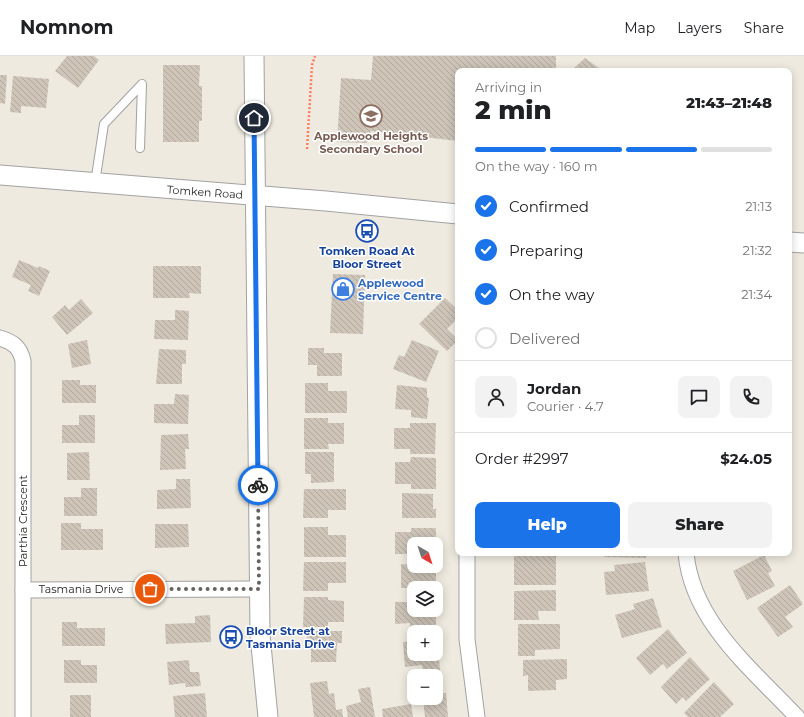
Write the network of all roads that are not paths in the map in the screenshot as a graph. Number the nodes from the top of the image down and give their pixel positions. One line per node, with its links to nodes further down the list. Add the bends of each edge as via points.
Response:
1 (254, 56): 5 (street)
2 (140, 148): 4 (lane, via 142,84 104,124)
3 (0, 175): 4 (street, Tomken Road)
4 (95, 183): 5 (street, Tomken Road)
5 (255, 195): 6 (street, Tomken Road); 12 (street)
6 (455, 214)
7 (792, 242): 8 (street)
8 (804, 243)
9 (0, 338): 13 (street, Parthia Crescent, via 17,345 23,361)
10 (467, 556): 16 (street, via 467,639)
11 (687, 556): 17 (street, via 698,600 712,625)
12 (259, 589): 13 (street, Tasmania Drive); 15 (street)
13 (23, 590): 14 (street, Parthia Crescent)
14 (23, 717)
15 (268, 717)
16 (477, 717)
17 (797, 717)

